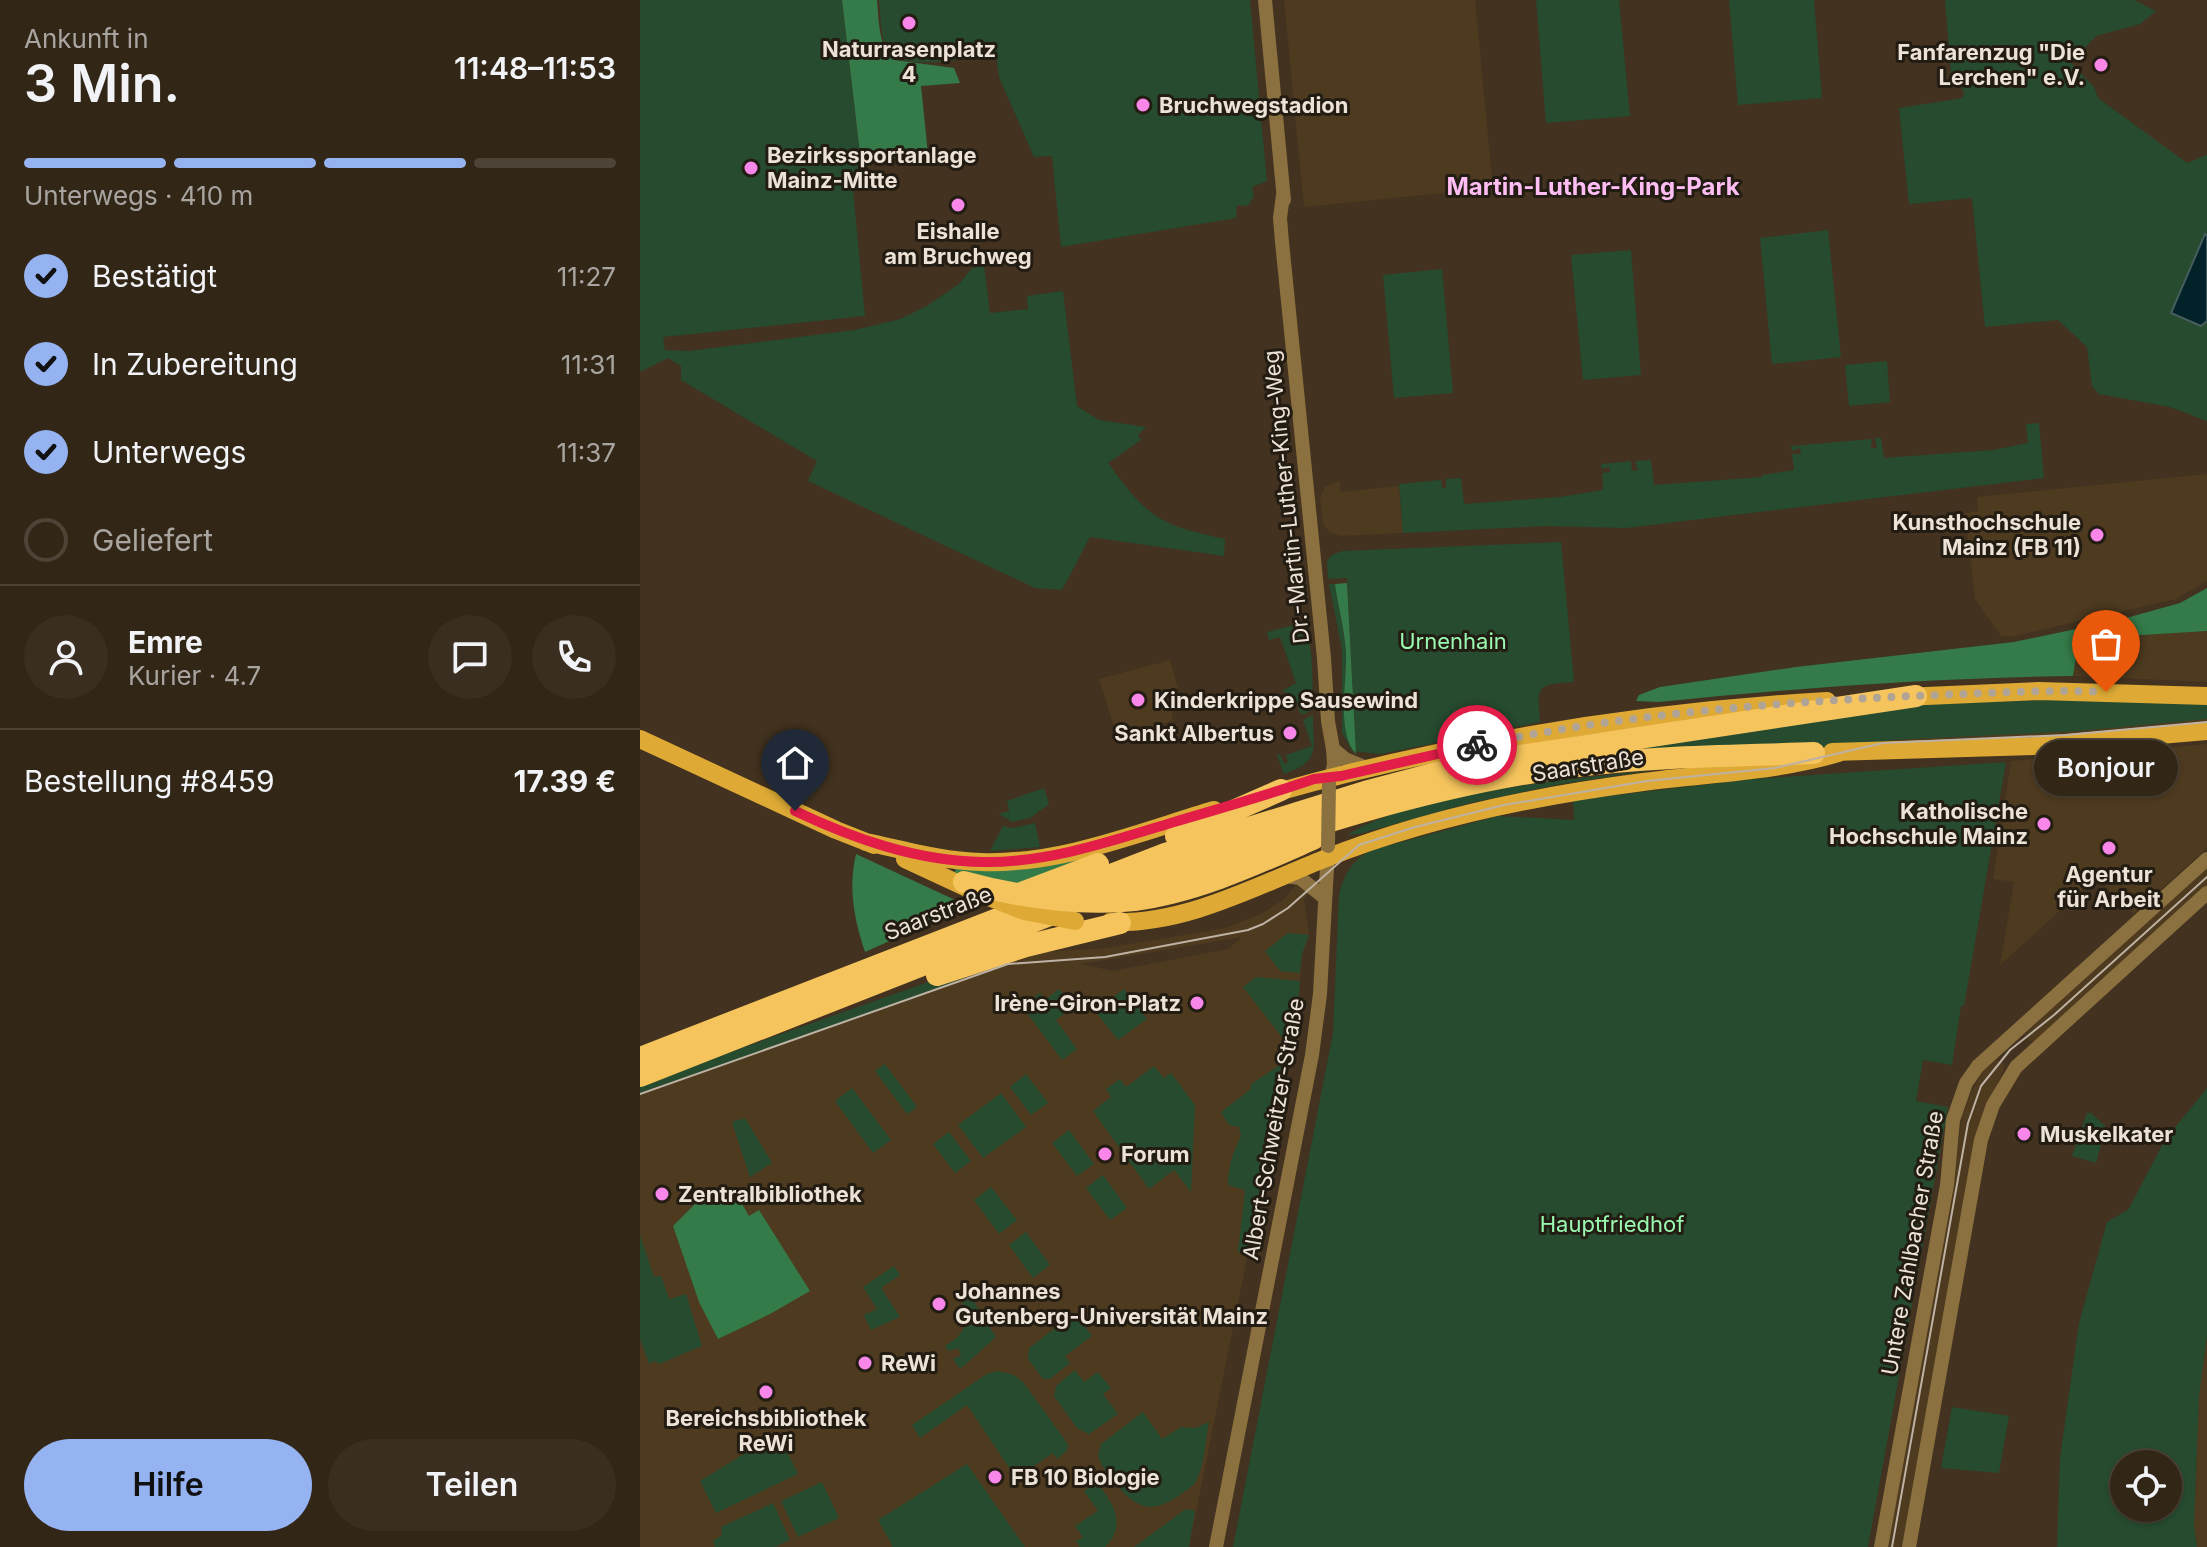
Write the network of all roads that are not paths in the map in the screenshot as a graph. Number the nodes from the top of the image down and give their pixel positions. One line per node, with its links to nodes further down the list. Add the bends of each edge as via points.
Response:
1 (1264, 1): 4 (street, Dr.-Martin-Luther-King-Weg)
2 (1916, 696): 3 (main road, Saarstraße, via 2039,691); 10 (main road, Saarstraße, via 1748,705 1622,720); 23 (highway, Saarstraße, via 1548,751 1437,773 1165,854)
3 (2207, 696)
4 (1328, 721): 7 (street, Dr.-Martin-Luther-King-Weg); 11 (street, Dr.-Martin-Luther-King-Weg, via 1323,766)
5 (2207, 731): 8 (main road, Saarstraße, via 2034,746)
6 (640, 739): 14 (main road)
7 (1333, 749): 10 (street); 11 (street, Dr.-Martin-Luther-King-Weg)
8 (1842, 752): 9 (main road, Saarstraße); 15 (main road, Saarstraße, via 1775,768 1535,799)
9 (1814, 753): 13 (highway, Saarstraße, via 1576,766 1489,781)
10 (1369, 769): 11 (main road, Saarstraße)
11 (1329, 781): 12 (main road, Saarstraße, via 1314,779); 16 (street, Albert-Schweitzer-Straße, bridge)
12 (1281, 790): 14 (main road, Saarstraße, via 1025,860 954,860); 23 (highway, via 1203,827 983,908 923,936)
13 (1362, 813): 19 (highway, bridge, via 1246,867 1134,900 1066,901); 24 (highway, Saarstraße, via 1064,909)
14 (866, 842): 19 (main road, Saarstraße)
15 (1359, 845): 16 (main road, Saarstraße); 20 (street)
16 (1327, 852): 18 (main road, Saarstraße); 20 (street, Albert-Schweitzer-Straße)
17 (2207, 859): 28 (street, Untere Zahlbacher Straße, via 1978,1066 1966,1083 1953,1120 1947,1185)
18 (1282, 876): 20 (street, via 1300,878); 22 (main road, Saarstraße, via 1184,913)
19 (958, 881): 22 (main road, Saarstraße, bridge, via 1024,911)
20 (1325, 893): 27 (street, Albert-Schweitzer-Straße, via 1312,1055)
21 (2207, 893): 29 (street, via 2016,1067 1993,1105 1981,1140)
22 (1120, 923): 24 (highway, via 968,964 771,1034)
23 (899, 956): 25 (highway, Saarstraße)
24 (736, 1039): 26 (highway, Saarstraße)
25 (640, 1058)
26 (640, 1076)
27 (1216, 1547)
28 (1881, 1547)
29 (1909, 1547)

